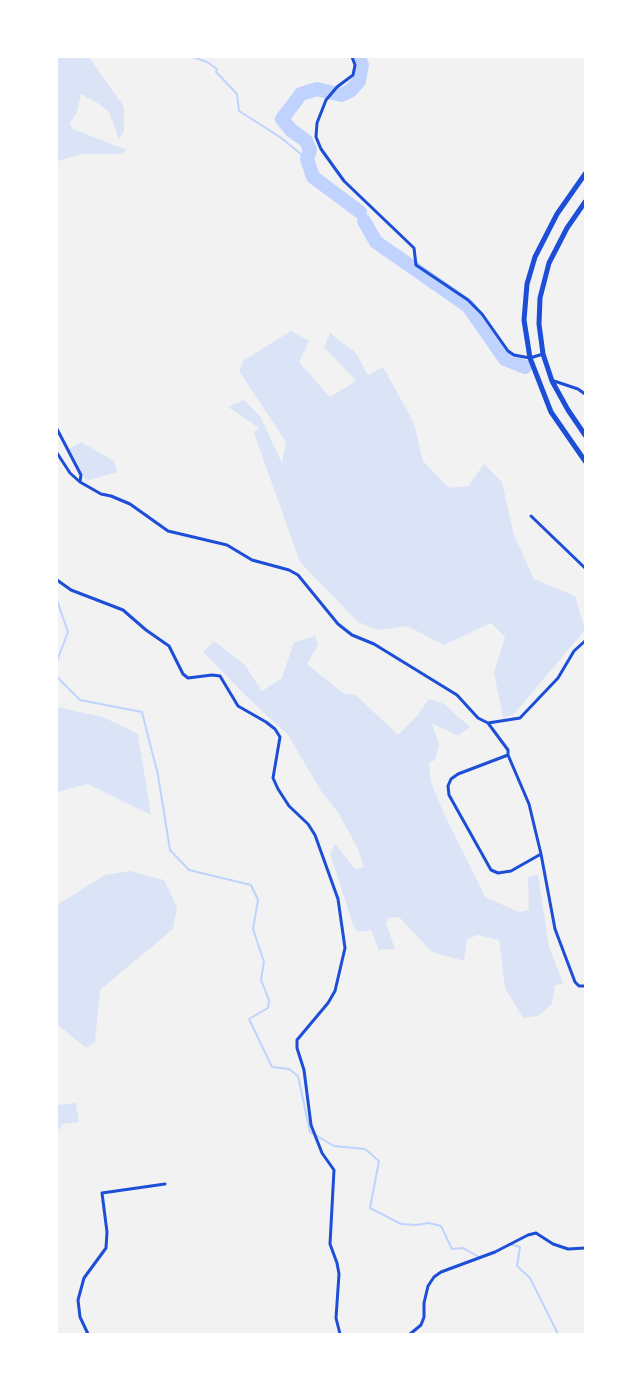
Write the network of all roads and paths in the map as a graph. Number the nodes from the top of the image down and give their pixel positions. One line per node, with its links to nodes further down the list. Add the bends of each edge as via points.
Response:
1 (352, 57): 5 (street, via 353,75 333,90 317,123 316,137 321,149 344,181 414,248 416,265 483,314 508,351)
2 (585, 174): 5 (main road, via 557,214 535,257 527,284 524,320)
3 (585, 202): 4 (main road, via 549,262 540,298)
4 (543, 354): 5 (street); 6 (main road)
5 (530, 358): 11 (main road, via 551,412)
6 (552, 381): 7 (street); 9 (main road)
7 (585, 394)
8 (57, 429): 12 (street, via 81,475)
9 (585, 435)
10 (57, 453): 12 (street)
11 (585, 461)
12 (80, 482): 17 (street, via 130,504 168,531 227,545 252,560 298,575 338,624 352,635 374,644 457,695)
13 (531, 516): 14 (street)
14 (585, 568)
15 (57, 580): 24 (street, via 71,590 123,610 170,645 188,678 220,676 238,706 266,722 280,737 273,778 289,806 315,835 338,899 345,948 335,991 297,1040 311,1125 334,1170 330,1244 338,1263 336,1318)
16 (585, 641): 17 (street, via 558,678 520,718)
17 (488, 723): 18 (street)
18 (508, 755): 19 (street, via 529,804); 19 (street, via 458,774 448,786 449,795 491,870 506,873)
19 (542, 854): 20 (street, via 555,929 575,982)
20 (585, 986)
21 (165, 1184): 23 (street, via 102,1193 106,1248 84,1278 78,1300)
22 (585, 1248): 25 (street, via 568,1249 536,1233 441,1272 429,1286 421,1325)
23 (88, 1334)
24 (340, 1334)
25 (410, 1334)

